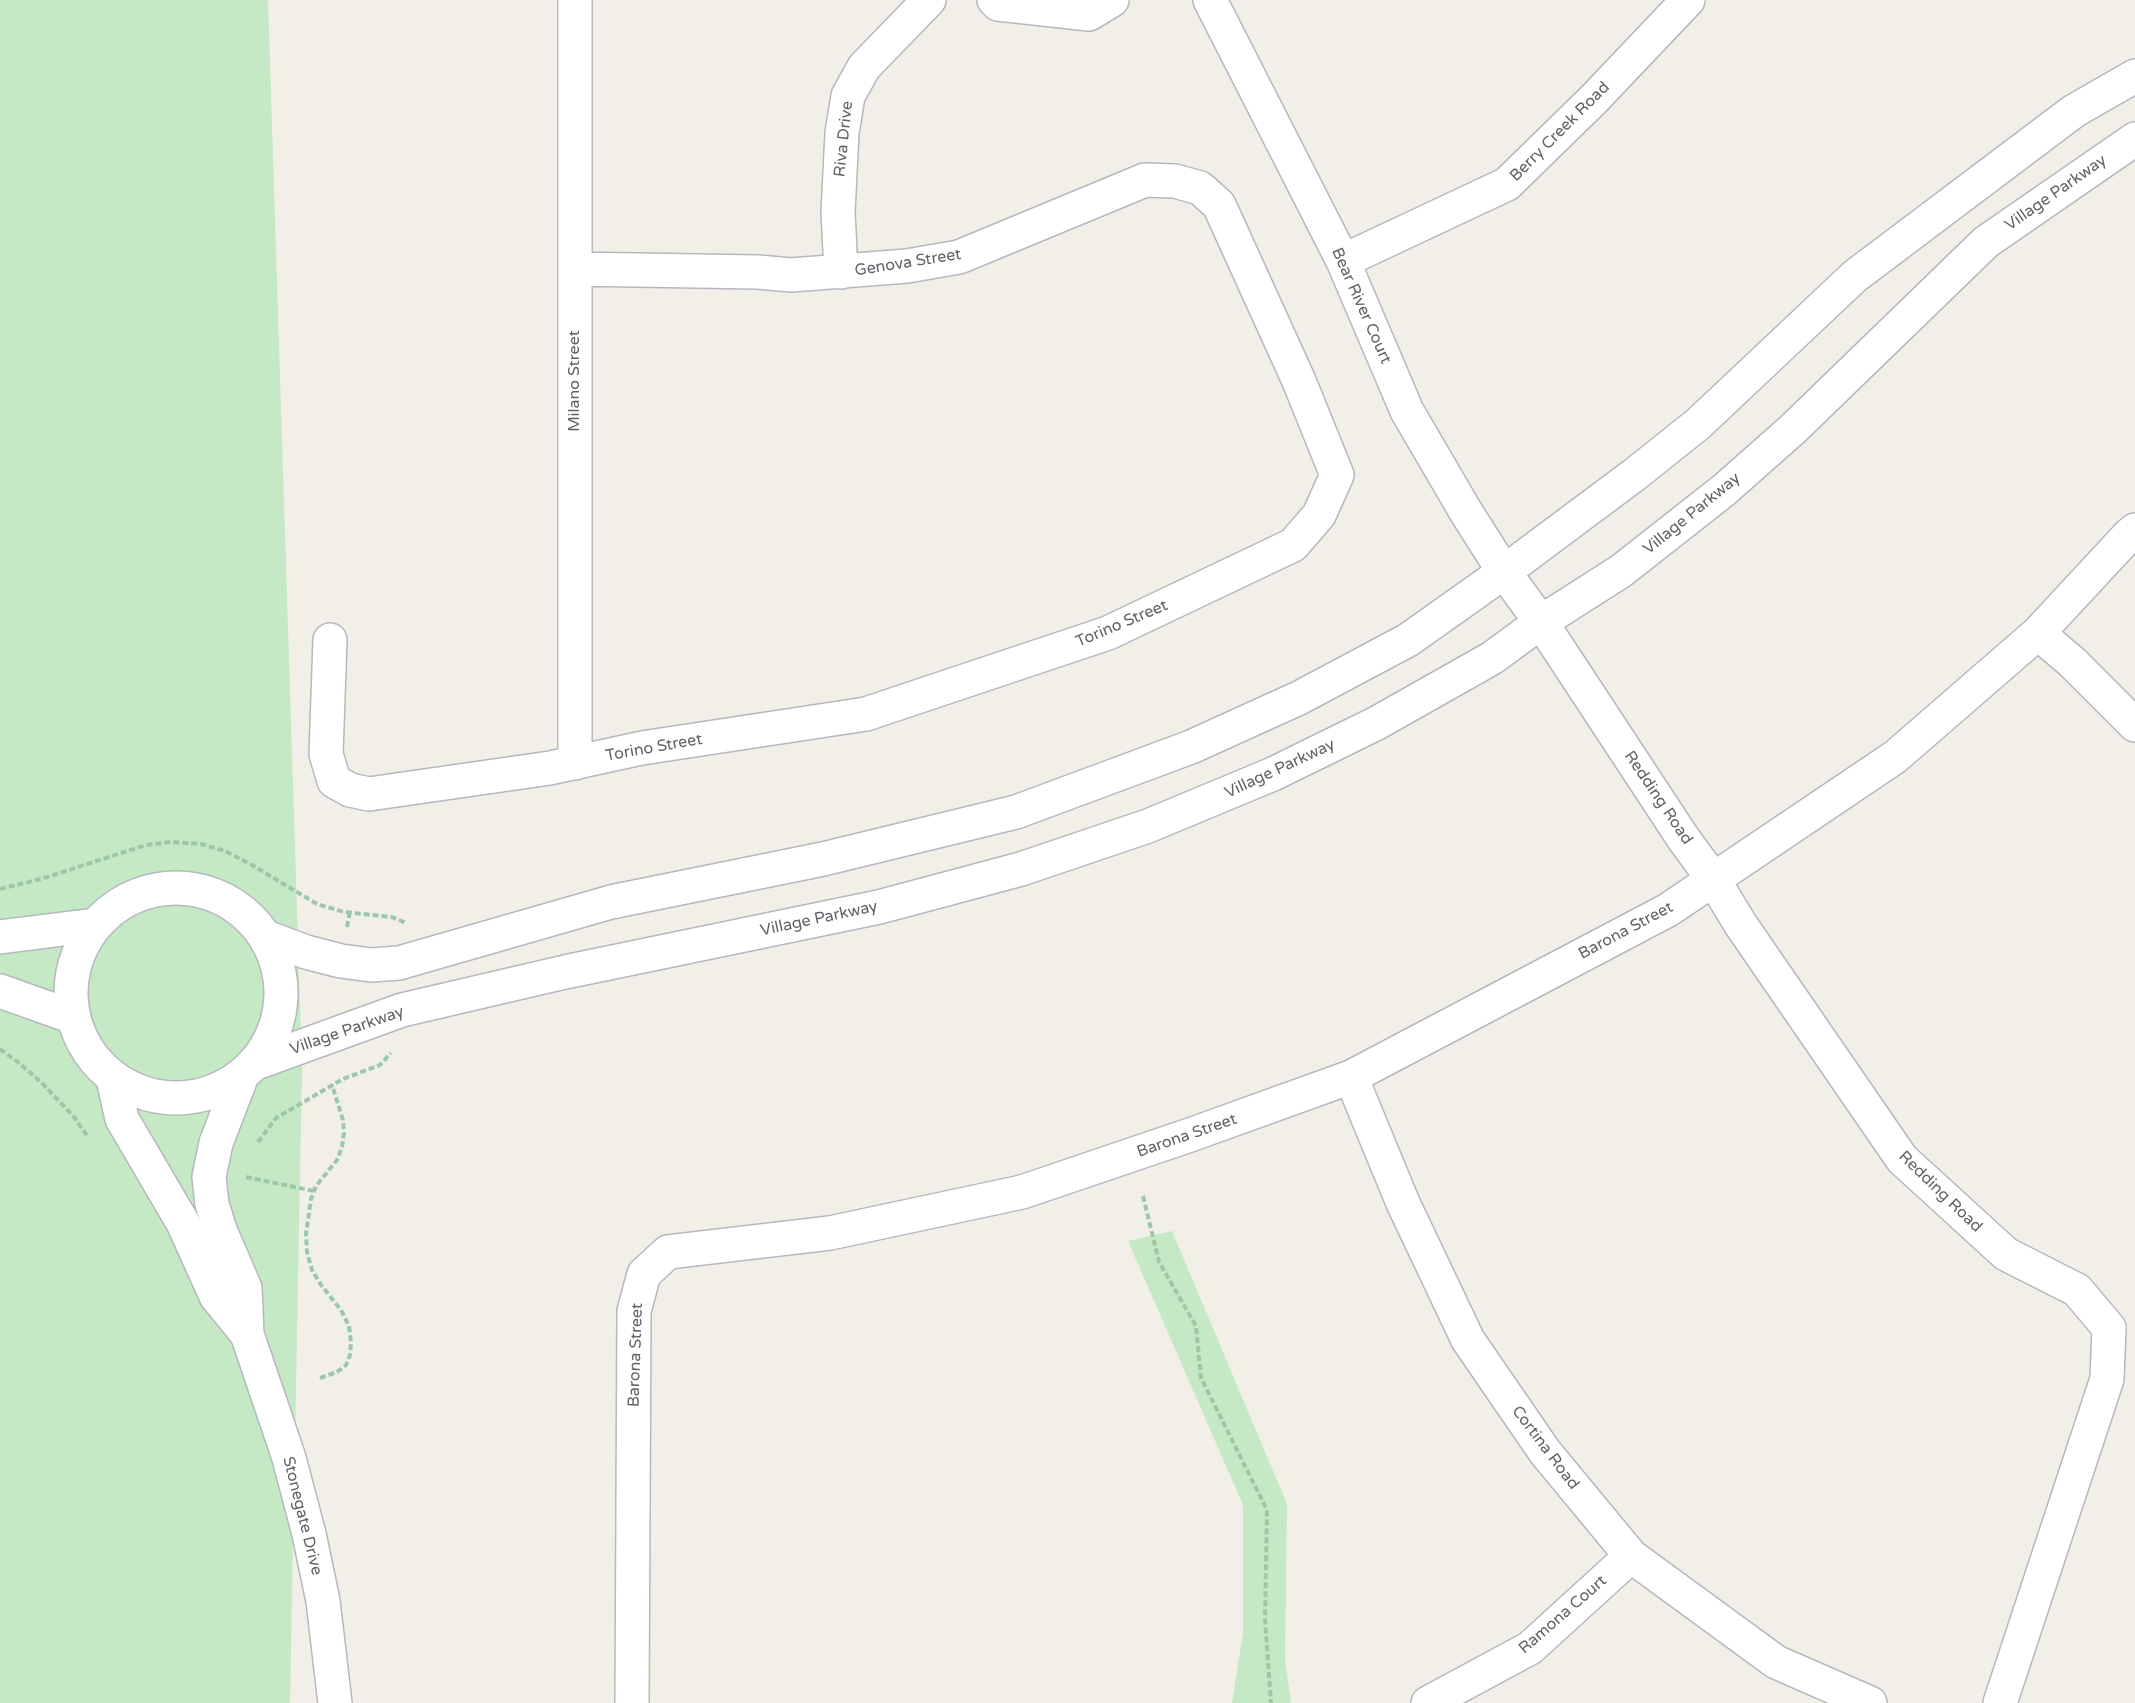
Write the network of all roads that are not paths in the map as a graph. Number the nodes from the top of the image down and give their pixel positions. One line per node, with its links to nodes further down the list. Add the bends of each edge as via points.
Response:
1 (575, 0): 11 (street, Milano Street)
2 (929, 0): 12 (street, Riva Drive, via 864,67 848,96 838,212)
3 (994, 0): 4 (street, via 998,4 1089,14)
4 (1112, 0)
5 (1210, 0): 10 (street, Bear River Court)
6 (1688, 0): 10 (street, Berry Creek Road, via 1507,184)
7 (2135, 76): 14 (street, via 2074,111 1855,276 1698,424)
8 (2135, 139): 15 (street, Village Parkway, via 1986,242 1793,429 1724,490 1621,571)
9 (1219, 205): 12 (street, Genova Street, via 1200,188 1175,181 1145,180 959,257); 19 (street, Torino Street, via 1299,381 1337,476 1319,515 1293,545 1108,633 866,714 642,748)
10 (1343, 261): 14 (street, Bear River Court, via 1407,411)
11 (575, 269): 12 (street, Genova Street, via 791,275); 19 (street, Milano Street)
12 (841, 272)
13 (2135, 530): 16 (street, Barona Street)
14 (1504, 572): 15 (street, Bear River Court); 23 (street, via 1408,640 1299,698 1191,747 1016,812 823,859 611,902 399,963 341,962)
15 (1534, 613): 20 (street, Redding Road); 26 (street, Village Parkway, via 1492,658 1377,723 1273,774 1148,826 1021,869 879,907 402,1010)
16 (2038, 633): 18 (street); 20 (street, Barona Street, via 1895,757)
17 (330, 640): 19 (street, Torino Street, via 326,754 334,781 350,790 369,794)
18 (2135, 725)
19 (574, 763)
20 (1713, 879): 27 (street, Barona Street, via 1668,910); 35 (street, Redding Road, via 1902,1159 2006,1254 2077,1290 2109,1328 2107,1378)
21 (95, 925): 22 (street); 23 (street, via 120,903 151,890 184,887 216,895 244,912); 25 (street, via 78,953 70,984)
22 (0, 937)
23 (266, 937): 26 (street, via 279,968 282,1001 274,1034)
24 (0, 991): 25 (street)
25 (73, 1017): 28 (street, via 81,1041)
26 (248, 1070): 28 (street, via 211,1094 177,1100 143,1095); 29 (street, Stonegate Drive, via 216,1143 209,1177 220,1230 245,1288)
27 (1351, 1077): 30 (street, Cortina Road, via 1403,1203 1468,1340 1545,1452); 32 (street, Barona Street, via 1022,1192 830,1233 668,1252 644,1274 634,1311)
28 (113, 1079): 29 (street, Stonegate Drive, via 123,1119 183,1223 216,1296)
29 (247, 1334): 31 (street, Stonegate Drive, via 289,1458 309,1534 323,1601)
30 (1631, 1556): 33 (street, Ramona Court, via 1530,1648); 34 (street, Cortina Road, via 1776,1662)
31 (335, 1703)
32 (632, 1703)
33 (1428, 1703)
34 (1870, 1703)
35 (2000, 1703)

